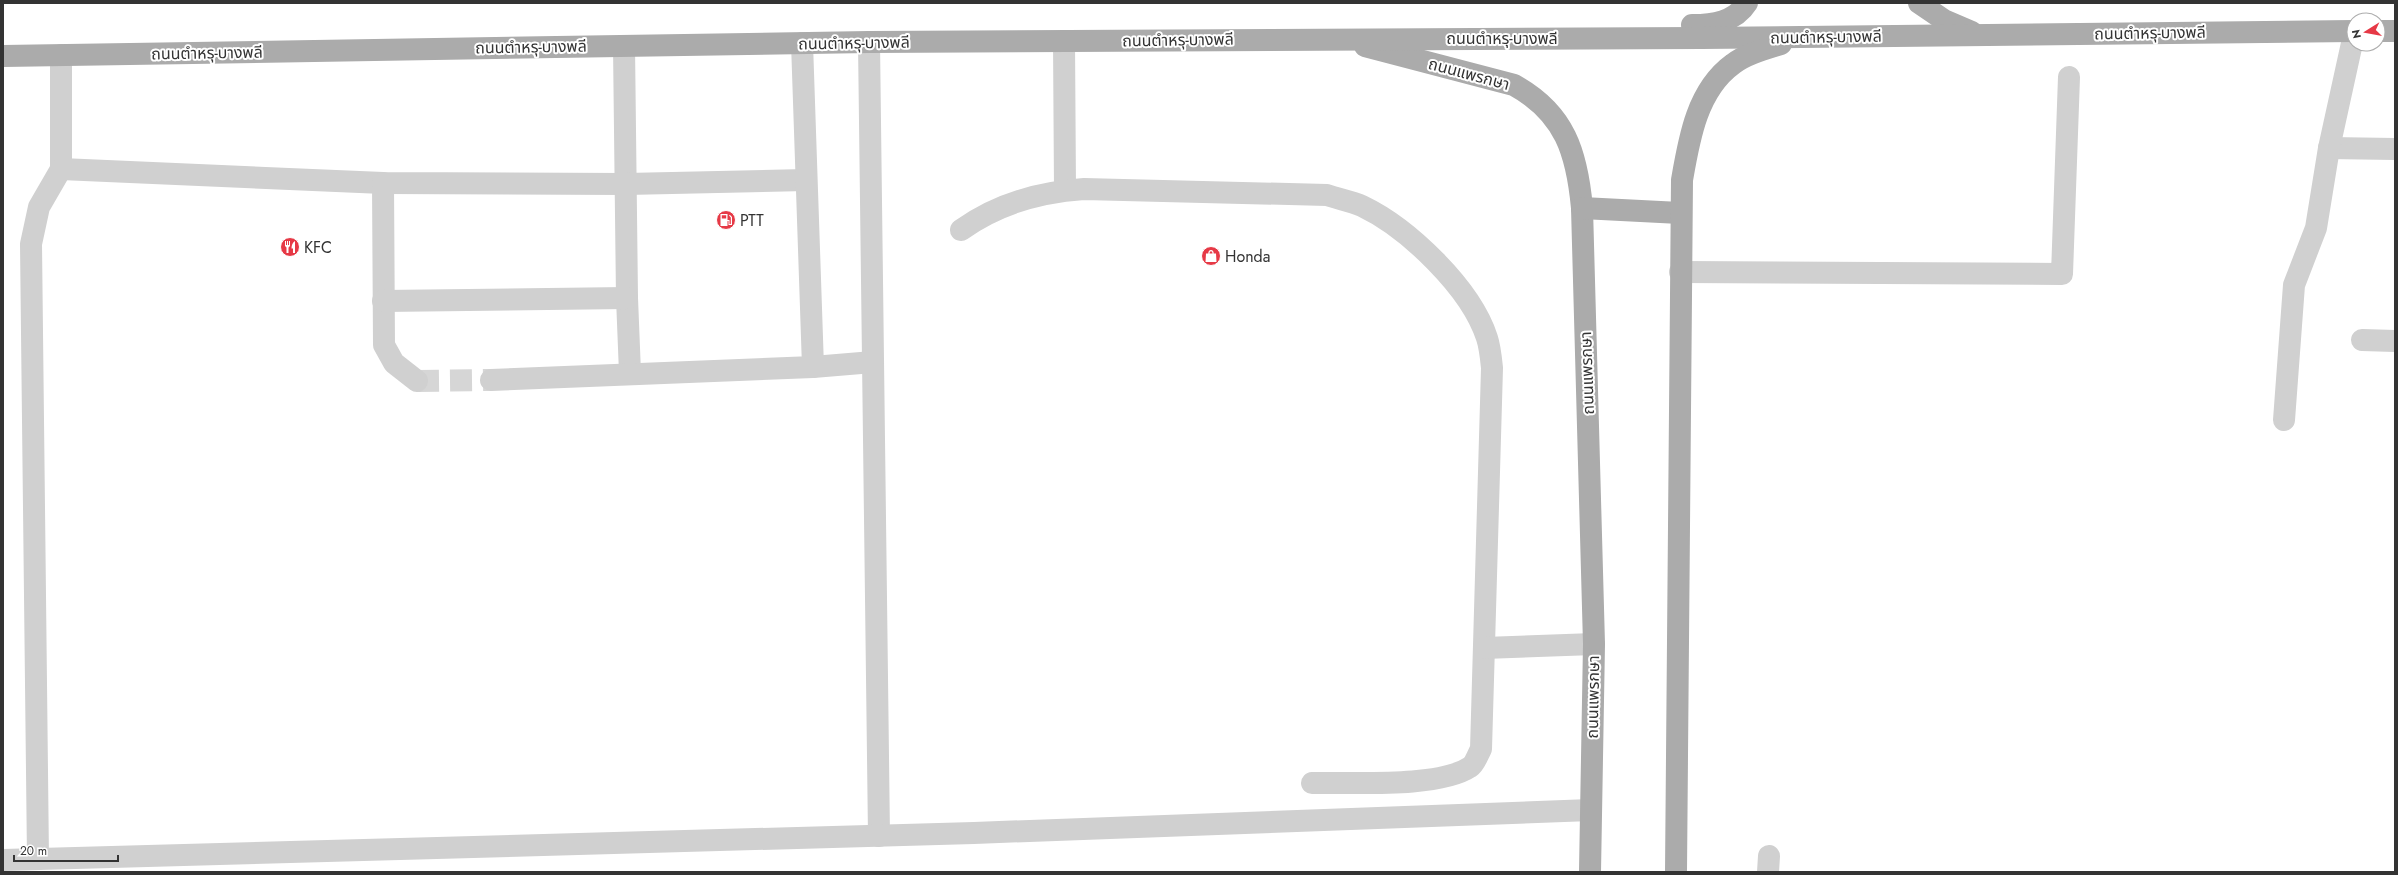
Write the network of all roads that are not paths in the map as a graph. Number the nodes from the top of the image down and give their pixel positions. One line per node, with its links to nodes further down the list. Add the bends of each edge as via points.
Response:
1 (1747, 3): 7 (main road, via 1732,18 1707,25 1407,26)
2 (1919, 3): 4 (main road, via 1944,20)
3 (2346, 31): 4 (main road, ถนนตำหรุ-บางพลี)
4 (1979, 35): 5 (main road, ถนนตำหรุ-บางพลี)
5 (1801, 37): 6 (main road, ถนนตำหรุ-บางพลี); 24 (main road, via 1755,52 1733,64 1714,83 1706,95 1690,136 1682,180)
6 (1335, 38): 7 (main road, ถนนตำหรุ-บางพลี); 23 (main road, ถนนแพรกษา, via 1514,85 1534,96 1561,127 1572,150)
7 (1248, 39): 8 (main road, ถนนตำหรุ-บางพลี)
8 (1064, 41): 9 (main road, ถนนตำหรุ-บางพลี); 22 (lane)
9 (869, 42): 10 (main road, ถนนตำหรุ-บางพลี); 31 (lane)
10 (802, 43): 11 (main road, ถนนตำหรุ-บางพลี); 19 (lane)
11 (624, 46): 13 (main road, ถนนตำหรุ-บางพลี); 21 (lane)
12 (2350, 52): 16 (lane)
13 (61, 55): 14 (main road, ถนนตำหรุ-บางพลี); 18 (lane)
14 (3, 56)
15 (2069, 77): 26 (lane, via 2062,274)
16 (2329, 148): 17 (lane); 36 (lane, via 2316,228 2294,285)
17 (2395, 149)
18 (61, 169): 20 (lane); 42 (lane, via 39,207 31,244)
19 (806, 180): 21 (lane); 32 (lane)
20 (383, 183): 21 (lane); 28 (lane)
21 (626, 184): 27 (lane)
22 (1065, 190): 25 (lane, via 1030,197 985,214); 38 (lane, via 1327,195 1374,213 1416,243 1436,262 1469,303 1482,326 1490,351 1492,368)
23 (1582, 208): 24 (main road); 37 (main road, ถนนแพรกษา)
24 (1680, 213): 26 (main road)
25 (961, 230)
26 (1680, 272): 45 (main road)
27 (627, 298): 28 (lane); 33 (lane)
28 (383, 301): 35 (lane, via 384,345 394,363)
29 (2362, 340): 30 (lane)
30 (2395, 340)
31 (873, 362): 32 (lane); 41 (lane)
32 (813, 367): 33 (lane)
33 (630, 372): 34 (lane)
34 (491, 380)
35 (417, 381)
36 (2284, 420)
37 (1594, 644): 38 (lane); 40 (main road, ถนนแพรกษา)
38 (1484, 648): 39 (lane, via 1481,749 1471,766 1456,774 1432,780)
39 (1312, 783)
40 (1591, 810): 41 (lane); 44 (main road, ถนนแพรกษา)
41 (879, 836): 42 (lane)
42 (38, 859): 43 (lane)
43 (3, 860)
44 (1590, 872)
45 (1676, 872)

